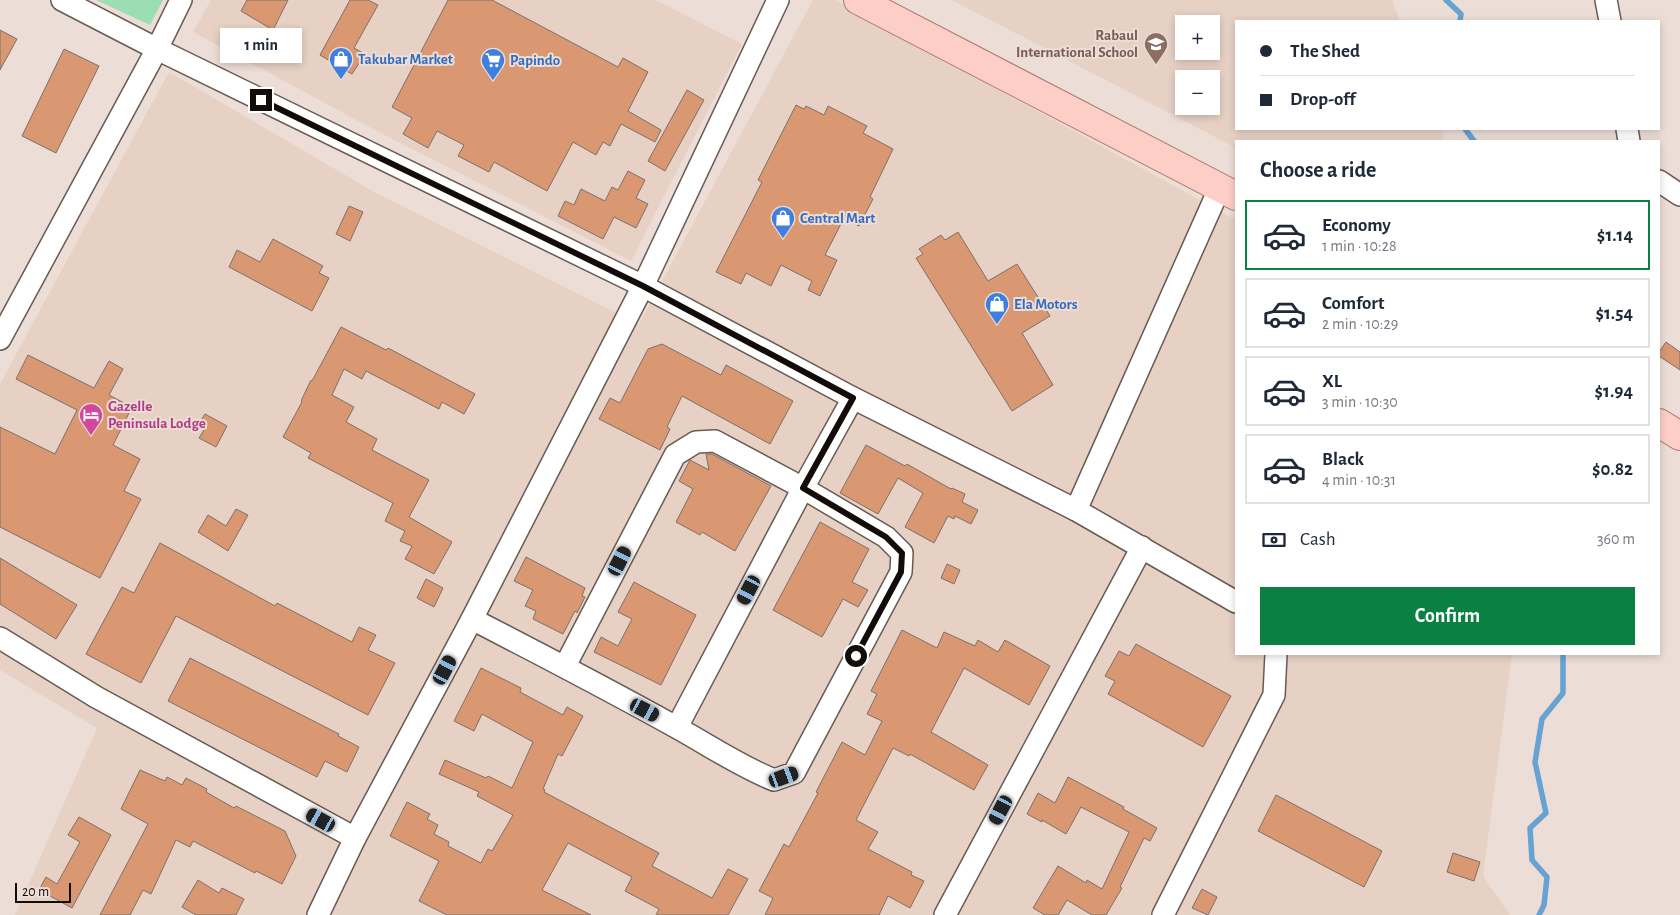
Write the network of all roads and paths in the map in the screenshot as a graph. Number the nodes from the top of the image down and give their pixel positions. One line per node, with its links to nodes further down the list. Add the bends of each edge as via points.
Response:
1 (62, 0): 7 (street)
2 (181, 0): 7 (street)
3 (778, 0): 11 (street)
4 (1606, 0): 6 (street)
5 (868, 2): 9 (main road)
6 (1610, 20)
7 (157, 49): 11 (street); 12 (street)
8 (1660, 182): 10 (street)
9 (1228, 192): 17 (street)
10 (1680, 195)
11 (643, 286): 13 (street); 20 (street)
12 (0, 338)
13 (853, 398): 16 (street); 17 (street)
14 (1660, 423): 15 (main road)
15 (1680, 436)
16 (803, 488): 23 (street, via 715,441 696,442 675,455); 24 (street); 24 (street, via 886,537 902,553 901,572 794,773 774,780)
17 (1076, 510): 18 (street)
18 (1142, 547): 19 (street); 27 (street)
19 (1235, 601)
20 (472, 619): 23 (street); 25 (street)
21 (0, 638): 25 (street, via 96,697)
22 (1276, 655): 28 (street, via 1274,695)
23 (565, 666): 24 (street)
24 (677, 727)
25 (355, 838): 26 (street)
26 (318, 915)
27 (945, 915)
28 (1163, 915)

